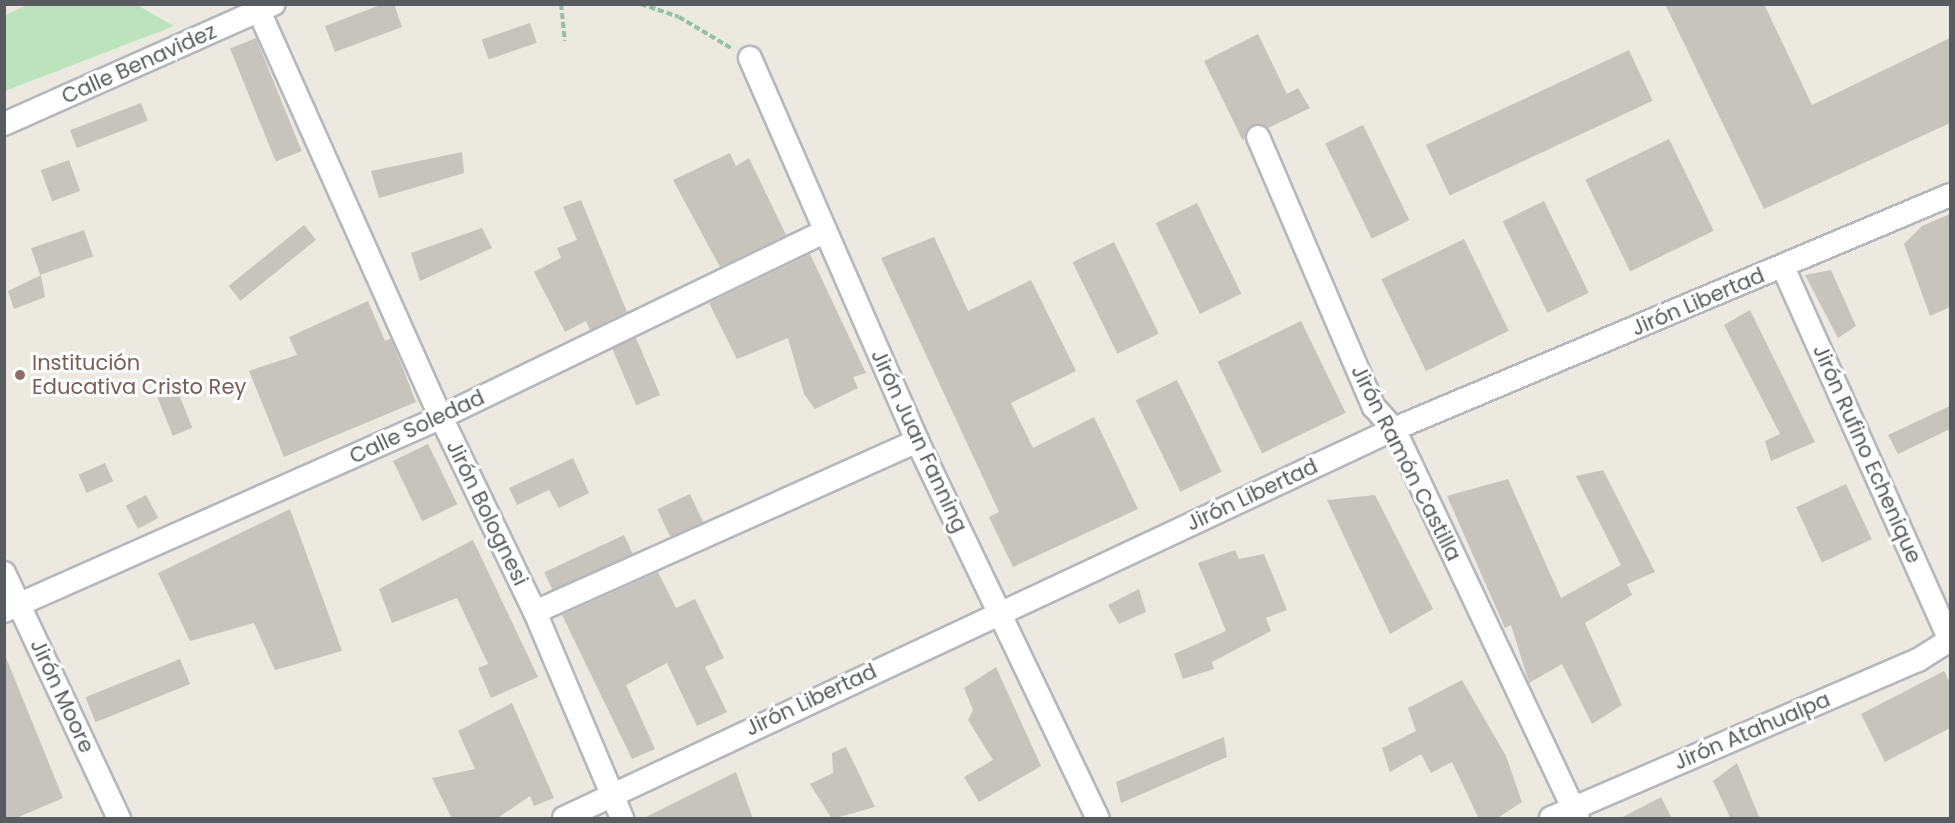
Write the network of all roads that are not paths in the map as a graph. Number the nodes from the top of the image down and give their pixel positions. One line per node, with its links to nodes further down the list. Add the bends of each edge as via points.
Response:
1 (267, 8): 3 (street, Calle Benavidez); 8 (street, Jirón Bolognesi)
2 (750, 58): 6 (street, Jirón Juan Fanning)
3 (4, 124)
4 (1258, 137): 9 (street, Jirón Ramón Castilla, via 1374,407)
5 (1950, 195): 7 (street, Jirón Libertad)
6 (824, 232): 8 (street, Calle Soledad); 10 (street, Jirón Juan Fanning)
7 (1783, 267): 9 (street, Jirón Libertad); 15 (street, Jirón Rufino Echenique)
8 (441, 417): 12 (street, Calle Soledad); 13 (street, Jirón Bolognesi)
9 (1394, 429): 14 (street, Jirón Libertad); 17 (street, Jirón Ramón Castilla)
10 (917, 441): 13 (street); 14 (street, Jirón Juan Fanning)
11 (4, 573): 12 (street, Jirón Moore)
12 (12, 608): 18 (street, Jirón Moore)
13 (535, 612): 16 (street, Jirón Bolognesi)
14 (999, 612): 16 (street, Jirón Libertad); 21 (street, Jirón Juan Fanning)
15 (1950, 640): 17 (street, Jirón Atahualpa, via 1918,660)
16 (610, 795): 19 (street, Jirón Libertad); 20 (street, Jirón Bolognesi)
17 (1575, 814): 22 (street, Jirón Atahualpa)
18 (119, 819)
19 (564, 819)
20 (622, 819)
21 (1098, 819)
22 (1551, 819)

